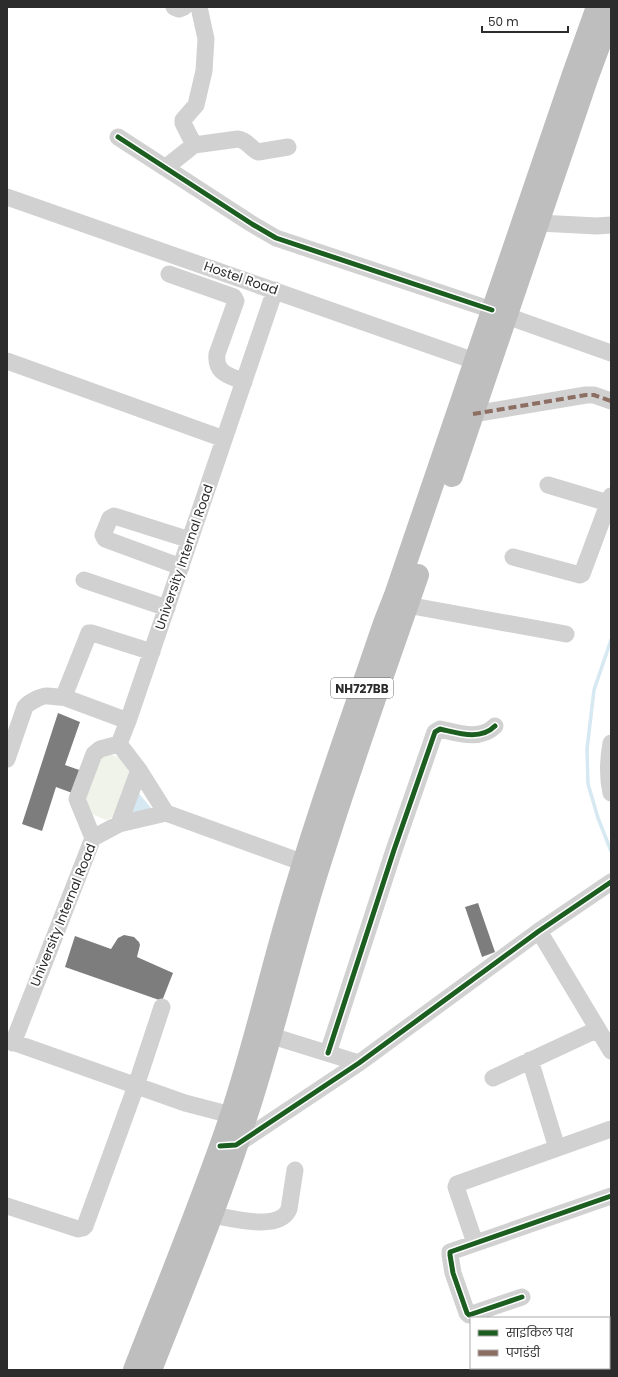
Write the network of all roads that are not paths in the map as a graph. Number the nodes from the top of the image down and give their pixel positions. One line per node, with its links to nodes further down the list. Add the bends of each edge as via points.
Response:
1 (174, 7): 2 (street)
2 (184, 7)
3 (199, 7): 7 (street, via 206,39 204,70 196,105 183,120)
4 (597, 7): 15 (highway, NH727BB, via 573,74)
5 (611, 14): 11 (highway, NH727BB)
6 (118, 137): 9 (street)
7 (194, 145): 8 (street, via 238,139 244,140 258,152); 9 (street)
8 (288, 147)
9 (166, 168): 15 (street, via 276,238)
10 (7, 197): 14 (street, Hostel Road)
11 (539, 222): 12 (street); 15 (highway, NH727BB)
12 (611, 225)
13 (169, 274): 19 (street, via 236,299 216,363 220,370)
14 (275, 290): 18 (street, Hostel Road); 19 (street, University Internal Road)
15 (500, 313): 16 (street); 18 (highway, NH727BB)
16 (611, 353)
17 (7, 361): 22 (street)
18 (482, 363): 21 (highway, NH727BB); 44 (highway, NH727BB, via 382,630)
19 (244, 382): 22 (street, University Internal Road)
20 (611, 401): 21 (street, via 586,395)
21 (473, 414): 29 (highway, NH727BB)
22 (224, 439): 25 (street, University Internal Road)
23 (548, 484): 24 (street)
24 (610, 500): 26 (street, via 582,574)
25 (190, 540): 27 (street, University Internal Road); 27 (street, via 114,516 110,518 103,535 105,539)
26 (513, 557)
27 (181, 567): 30 (street, University Internal Road)
28 (84, 580): 30 (street)
29 (408, 605): 31 (street); 44 (highway, NH727BB)
30 (167, 608): 32 (street, University Internal Road)
31 (566, 634)
32 (152, 652): 33 (street, via 89,633); 34 (street, University Internal Road)
33 (64, 697): 34 (street); 38 (street, via 47,696 27,704)
34 (128, 721): 37 (street, University Internal Road)
35 (495, 726): 52 (street, via 478,735 440,729 436,732 394,850)
36 (611, 743): 40 (street)
37 (119, 744): 39 (street); 43 (street, via 100,749 94,754 77,799)
38 (7, 759)
39 (139, 770): 41 (street); 42 (street)
40 (610, 783)
41 (166, 813): 42 (street, University Internal Road); 44 (street)
42 (119, 824): 43 (street, University Internal Road)
43 (93, 838): 50 (street, University Internal Road)
44 (311, 865): 49 (highway, NH727BB, via 299,930); 57 (highway, NH727BB, via 285,925 257,1032)
45 (611, 882): 46 (street)
46 (539, 931): 48 (street); 54 (street)
47 (162, 1007): 56 (street)
48 (598, 1029): 51 (street); 53 (street)
49 (272, 1036): 52 (street); 59 (highway, NH727BB, via 246,1120)
50 (10, 1041): 56 (street, University Internal Road)
51 (611, 1051)
52 (328, 1053): 54 (street)
53 (530, 1060): 55 (street); 60 (street)
54 (359, 1063): 59 (street)
55 (493, 1078)
56 (136, 1086): 57 (street, University Internal Road); 63 (street, via 83,1228 78,1229)
57 (231, 1115): 59 (highway, NH727BB)
58 (611, 1129): 60 (street)
59 (228, 1146): 64 (highway, NH727BB); 67 (highway, NH727BB, via 197,1210)
60 (557, 1148): 65 (street, via 457,1184 456,1188)
61 (295, 1170): 64 (street, via 289,1209 283,1218 254,1222)
62 (611, 1196): 65 (street)
63 (7, 1206)
64 (212, 1215): 68 (highway, NH727BB)
65 (474, 1243): 66 (street, via 452,1251 450,1255 453,1273 467,1313 473,1315)
66 (522, 1297)
67 (134, 1370)
68 (150, 1370)

